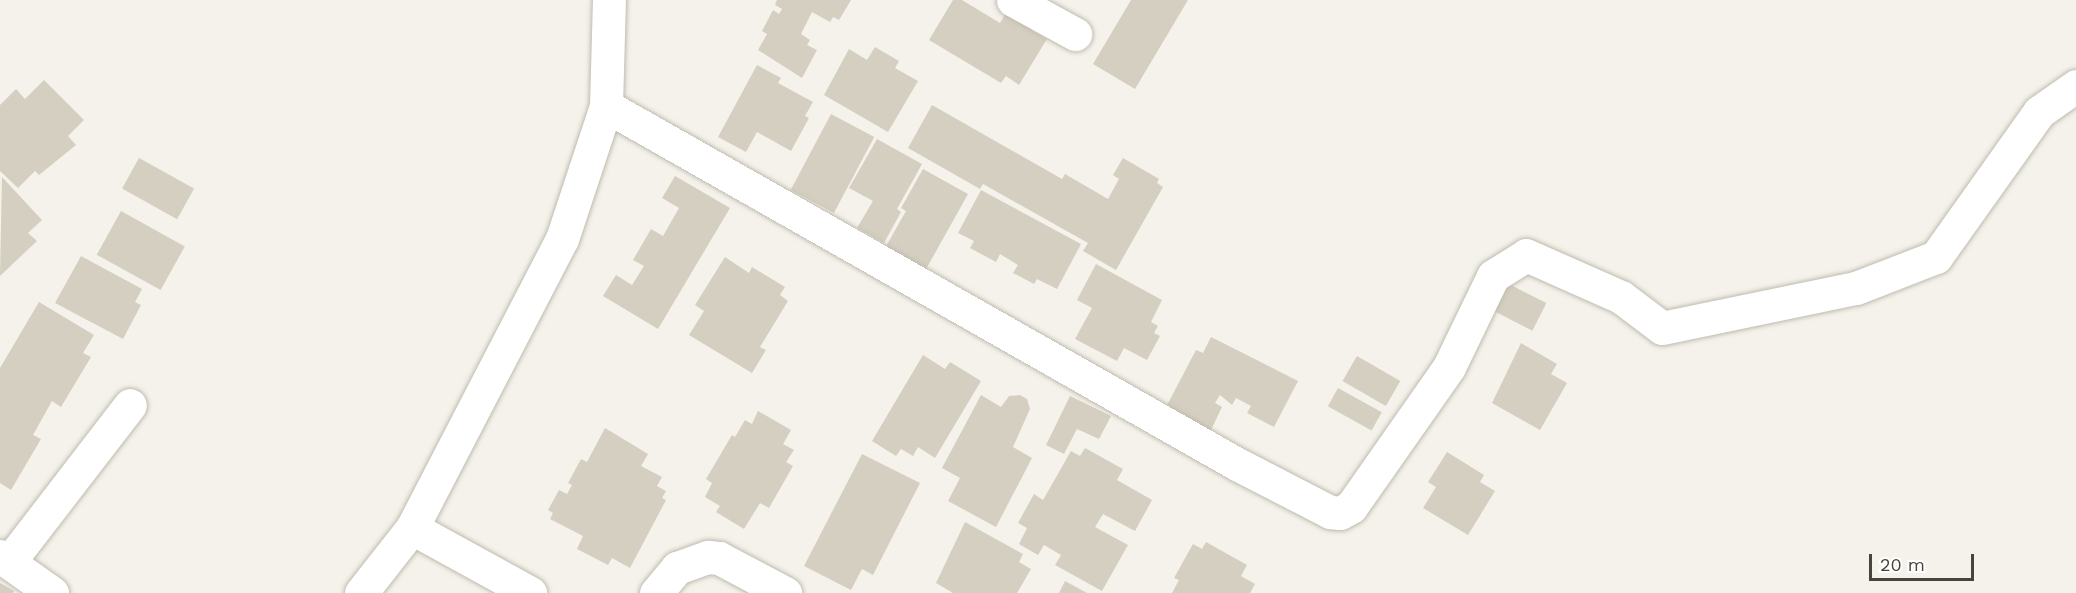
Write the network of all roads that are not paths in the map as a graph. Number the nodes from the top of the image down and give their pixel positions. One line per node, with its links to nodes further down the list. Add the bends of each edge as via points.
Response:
1 (609, 0): 5 (street)
2 (1013, 0): 3 (street)
3 (1075, 34)
4 (2076, 86): 5 (street, via 2039,112 1936,257 1856,288 1662,328 1621,297 1526,255 1492,276 1449,367 1351,507 1341,513 1330,512 1237,464)
5 (606, 106): 7 (street, via 562,238)
6 (130, 405): 8 (street)
7 (412, 528): 10 (street); 11 (street)
8 (4, 559): 9 (street)
9 (52, 593)
10 (361, 593)
11 (530, 593)
12 (656, 593): 13 (street, via 677,568 708,557 719,558)
13 (785, 593)

